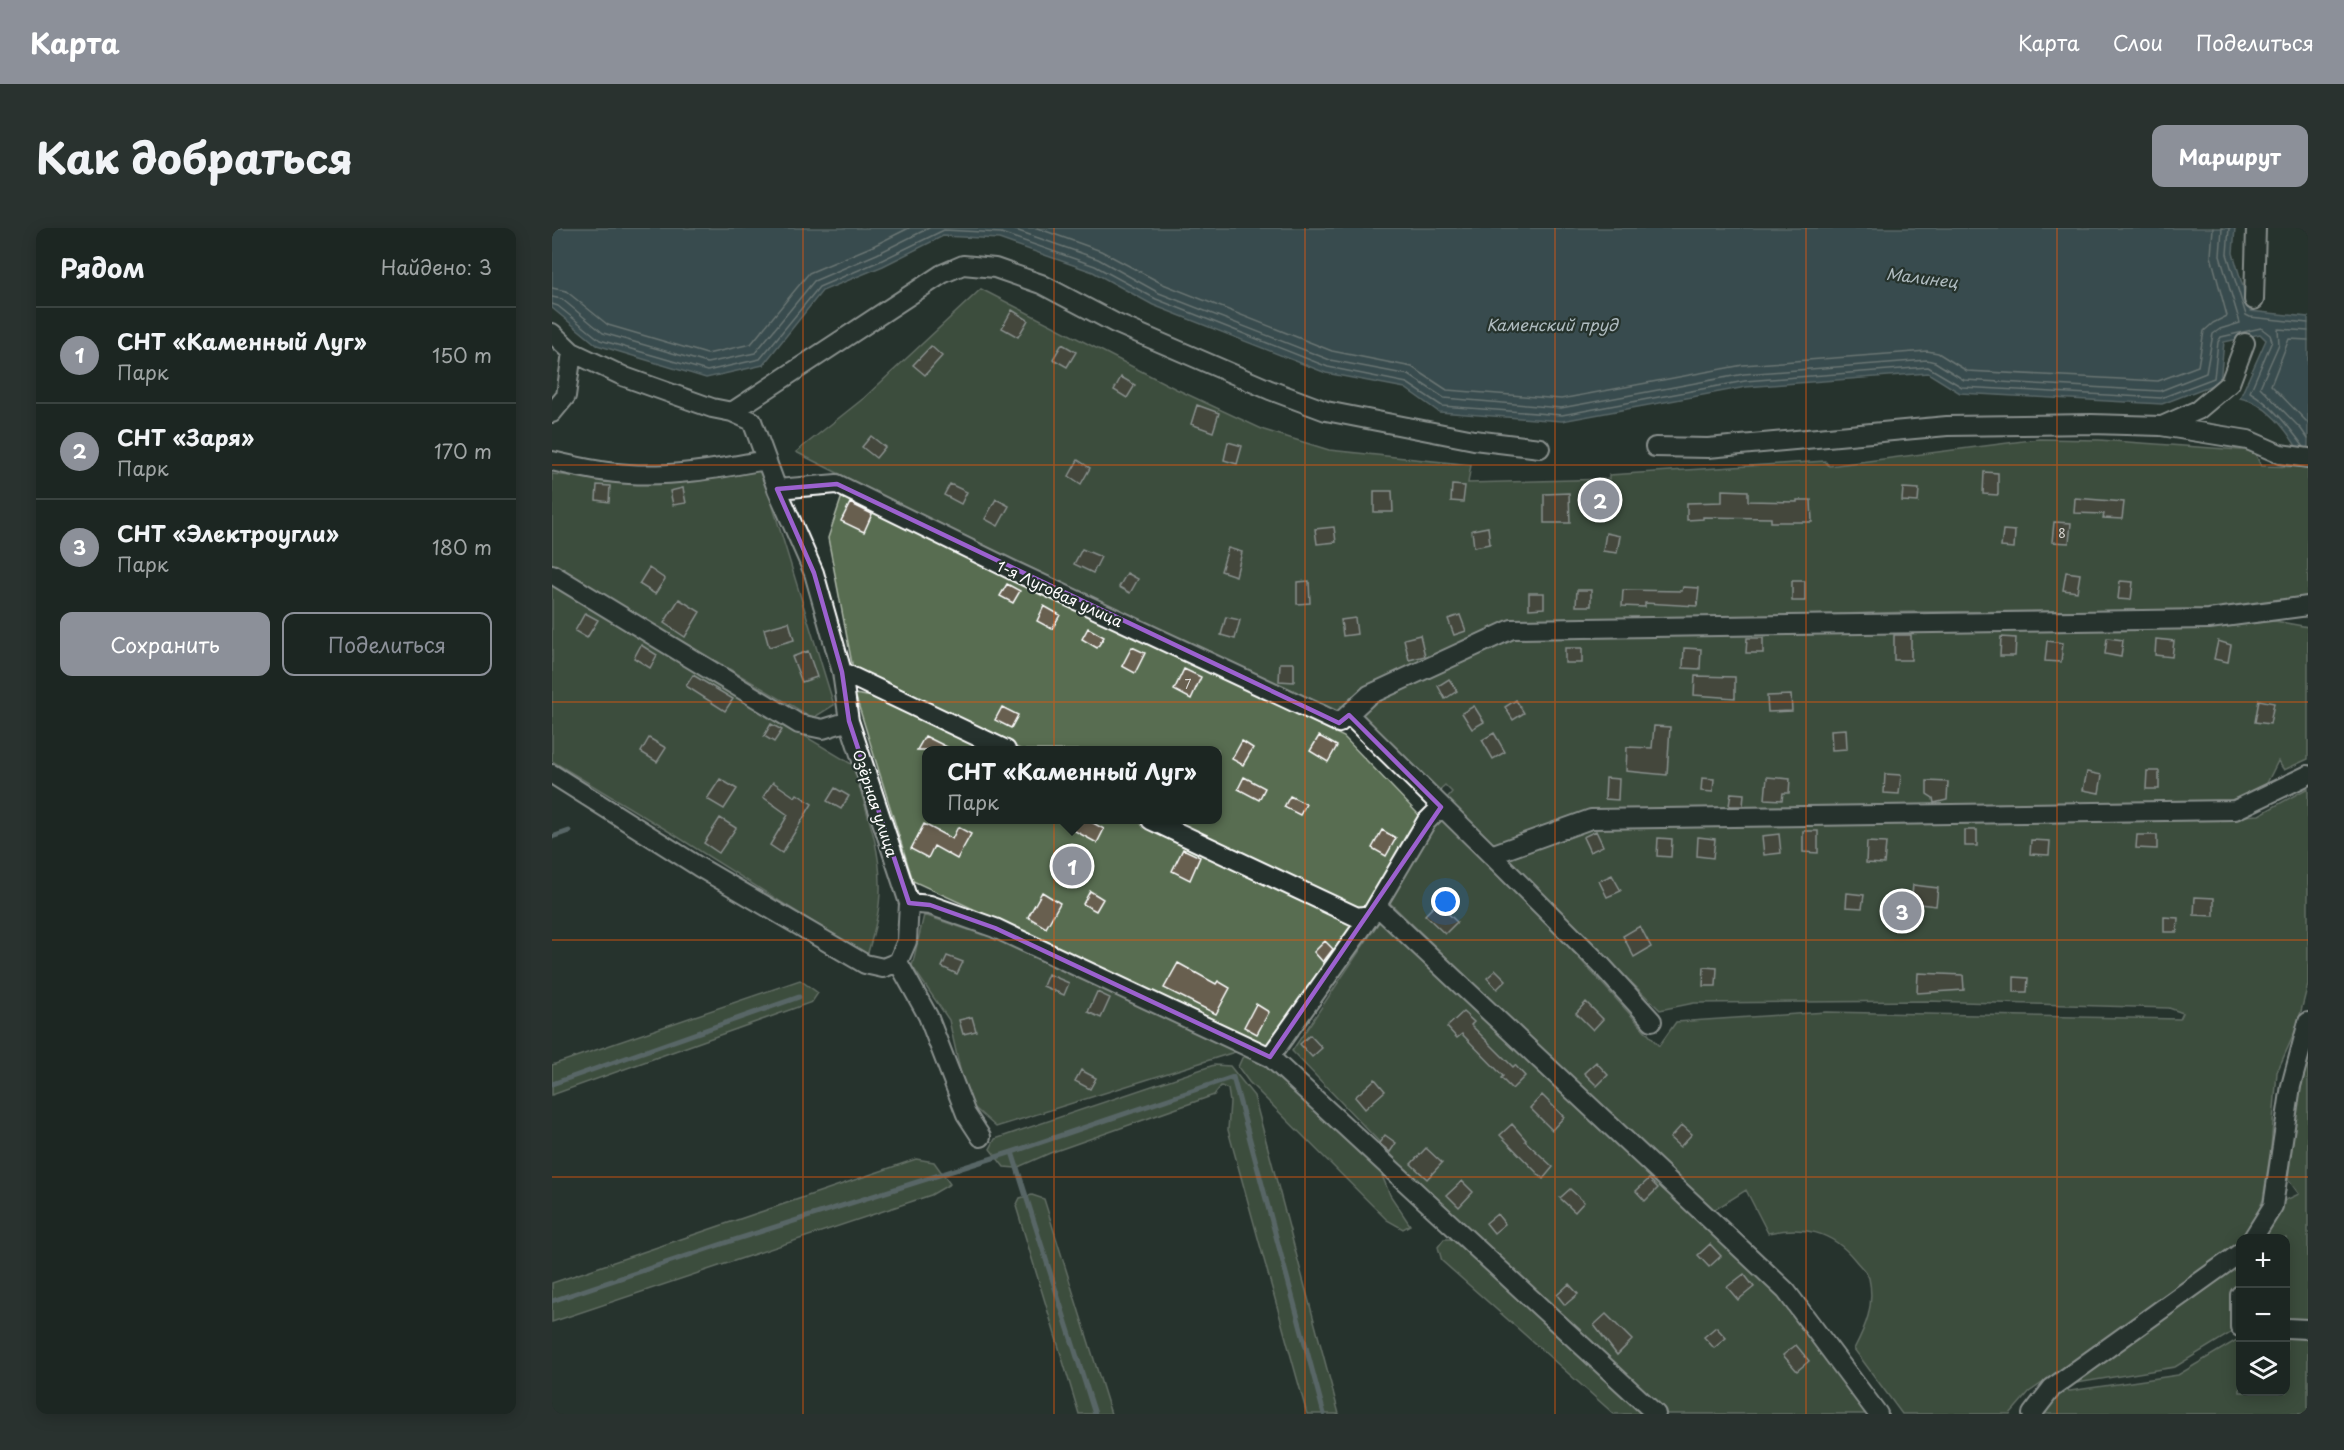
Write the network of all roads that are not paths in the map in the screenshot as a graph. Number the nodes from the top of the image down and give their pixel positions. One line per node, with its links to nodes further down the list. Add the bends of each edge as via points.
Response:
1 (2256, 228): 2 (street)
2 (2254, 300)
3 (552, 333): 5 (street)
4 (2245, 343): 8 (street, via 2230,383 2198,410)
5 (572, 352): 6 (street, via 626,377); 7 (street, via 566,396)
6 (732, 412): 10 (street, via 942,274 963,265 995,268 1041,284 1115,323 1326,411 1474,440); 12 (street, Озёрная улица, via 752,421)
7 (552, 413)
8 (2161, 426): 9 (street, via 1947,426 1708,448); 11 (street, via 2248,440 2280,454)
9 (1655, 447)
10 (1540, 448)
11 (2308, 458)
12 (766, 460): 13 (street, via 705,471 630,474); 14 (street, Озёрная улица)
13 (552, 461)
14 (777, 489): 17 (street, Озёрная улица, via 814,573); 18 (street, 1-я Луговая улица, via 837,484 1014,572)
15 (552, 574): 19 (street, via 799,724 823,729)
16 (2308, 606): 18 (street, via 2209,620 1512,629 1369,695)
17 (842, 672): 19 (street, Озёрная улица); 20 (street)
18 (1344, 719): 23 (street, 1-я Луговая улица)
19 (849, 721): 26 (street, Озёрная улица)
20 (998, 746)
21 (552, 774): 28 (street, via 699,867 865,964 883,968)
22 (2308, 775): 25 (street, via 2235,810 1591,819)
23 (1441, 807): 25 (street, 1-я Луговая улица); 27 (street, via 1426,822)
24 (1162, 824): 27 (street, via 1357,917)
25 (1491, 855): 29 (street, 1-я Луговая улица)
26 (909, 903): 28 (street, Озёрная улица, via 907,941); 31 (street, via 930,905 995,928)
27 (1374, 911): 31 (street); 38 (street, via 1786,1291)
28 (898, 962): 32 (street, via 928,1016 966,1114)
29 (1652, 1021)
30 (2308, 1022): 33 (street, via 2291,1086 2273,1206)
31 (1270, 1057): 37 (street)
32 (981, 1137)
33 (2256, 1234)
34 (2236, 1256): 39 (street, via 2052,1388)
35 (2290, 1328): 36 (street)
36 (2308, 1329)
37 (1656, 1414)
38 (1878, 1414)
39 (2032, 1414)

